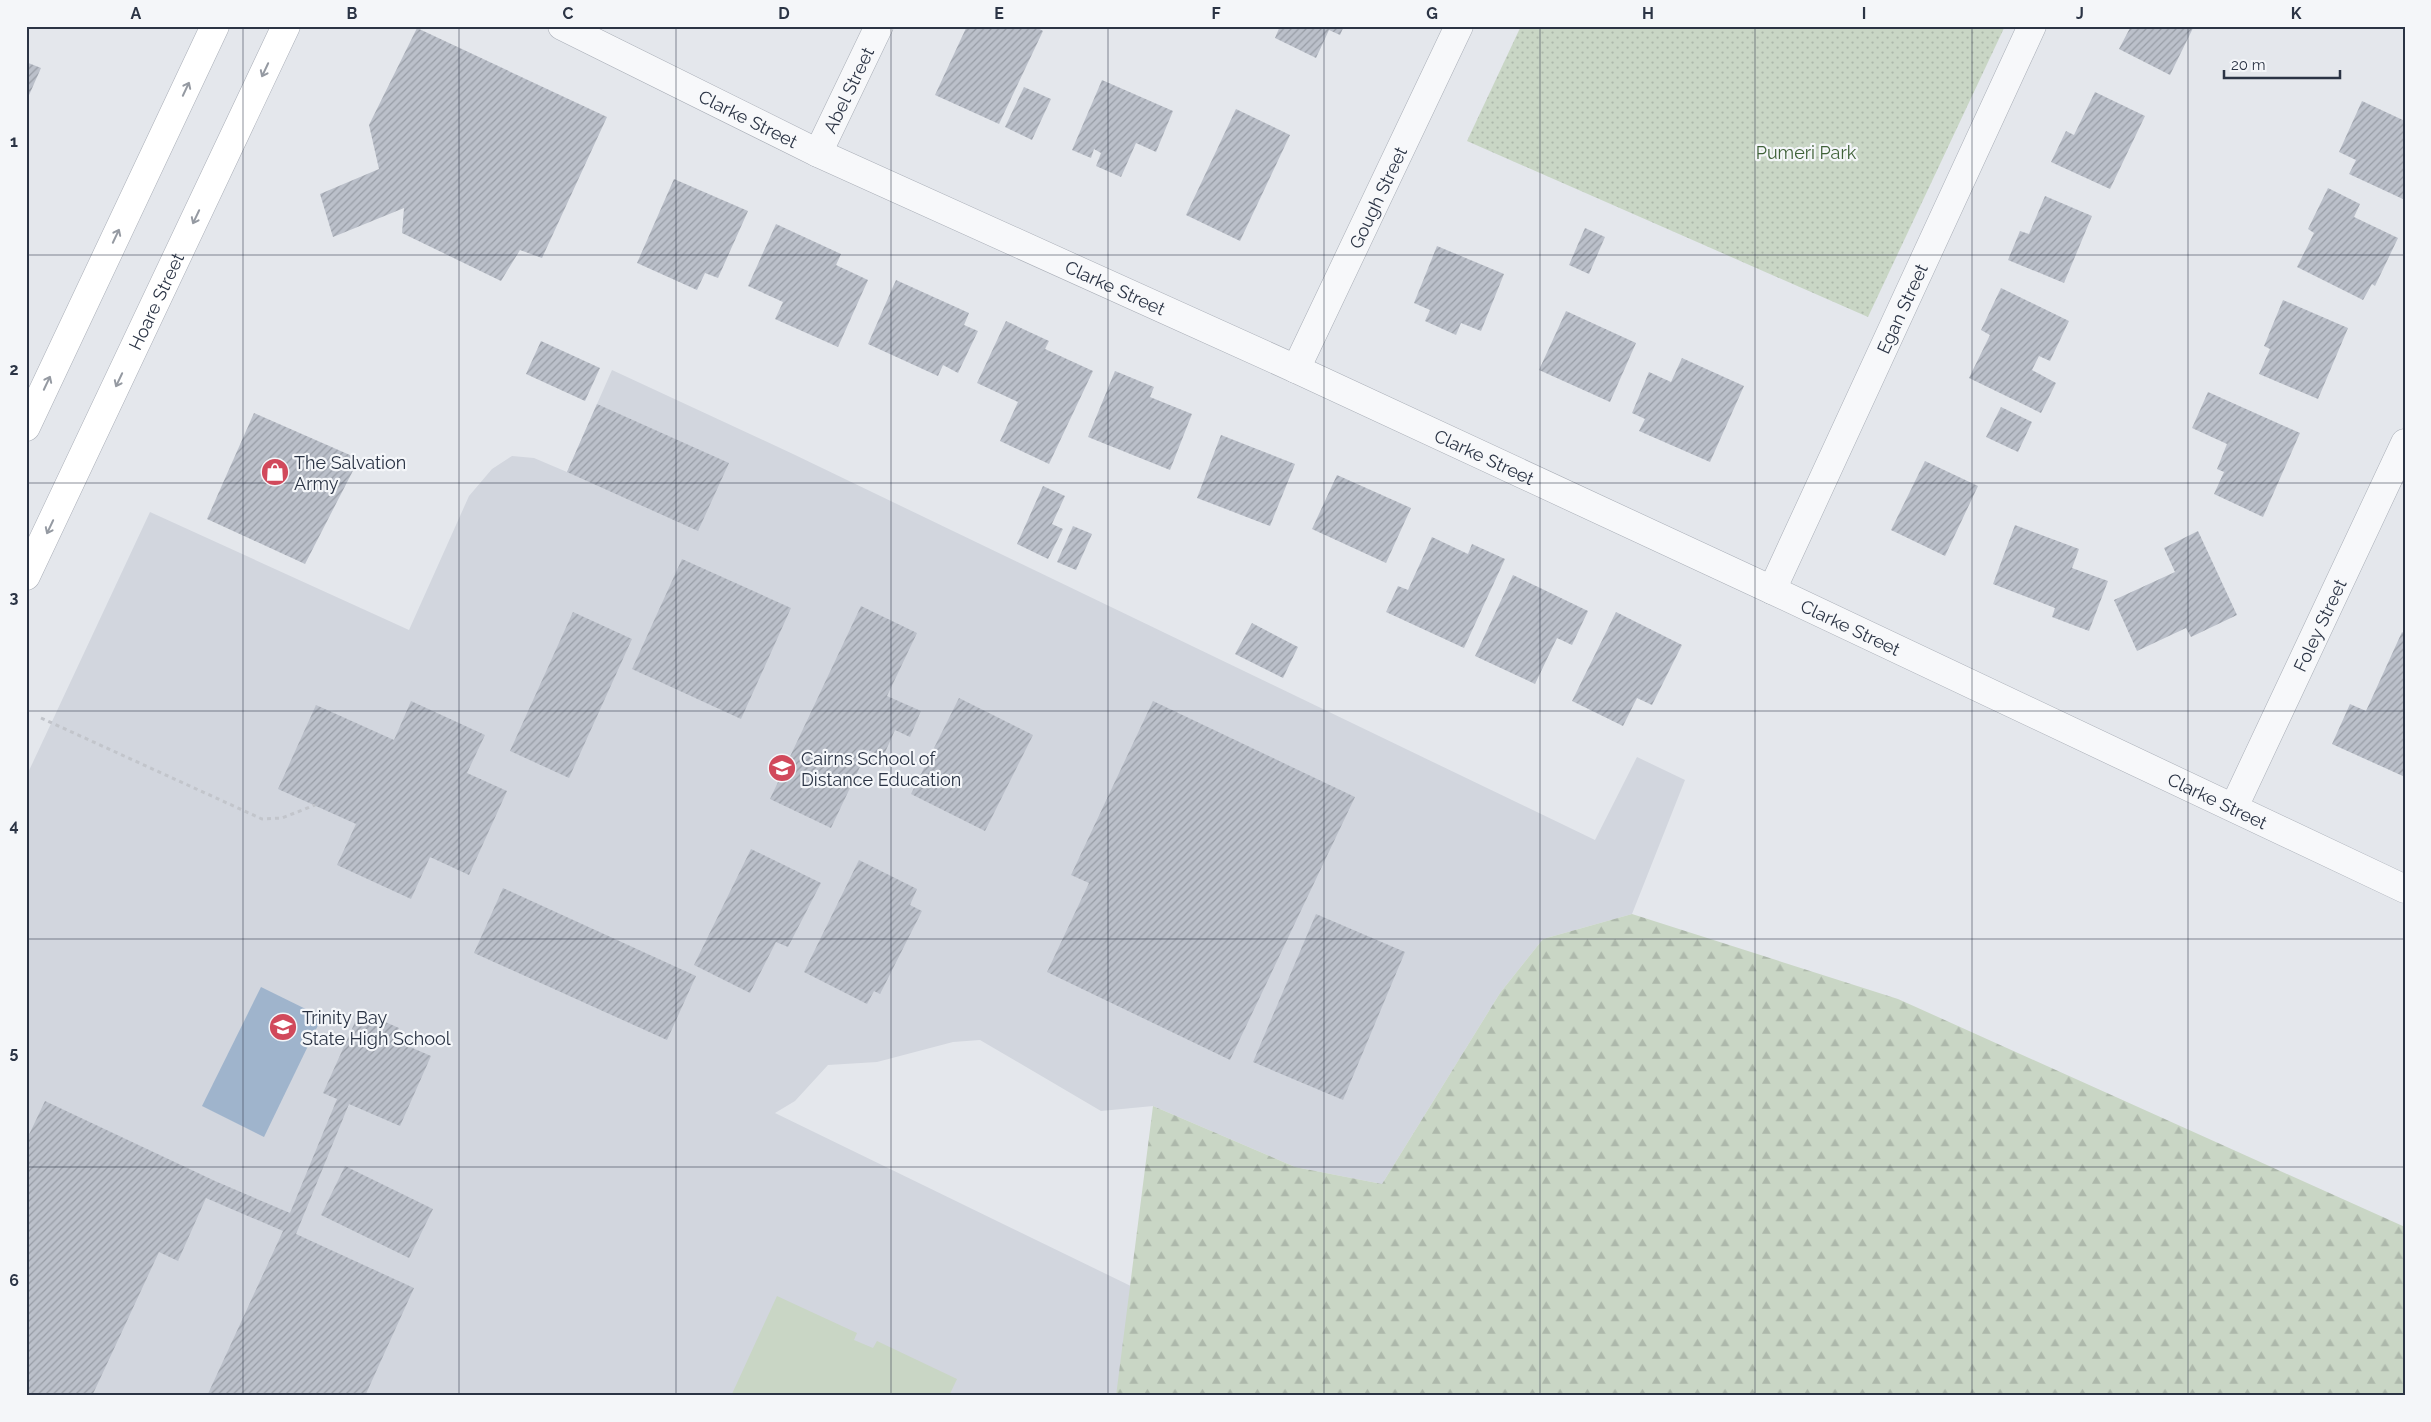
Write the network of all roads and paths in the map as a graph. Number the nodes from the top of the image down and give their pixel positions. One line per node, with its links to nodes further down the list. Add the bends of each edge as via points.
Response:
1 (215, 26): 9 (main road, one-way to 1)
2 (286, 26): 11 (main road, Hoare Street, one-way to 11)
3 (562, 26): 7 (street, Clarke Street)
4 (879, 26): 7 (street, Abel Street)
5 (1460, 26): 8 (street, Gough Street)
6 (2032, 26): 12 (street, Egan Street)
7 (818, 153): 8 (street, Clarke Street)
8 (1296, 369): 12 (street, Clarke Street)
9 (26, 427)
10 (2405, 443): 15 (street, Foley Street)
11 (26, 576)
12 (1772, 590): 15 (street, Clarke Street)
13 (41, 718): 14 (path, via 262,819 282,818)
14 (315, 805)
15 (2234, 807): 16 (street, Clarke Street)
16 (2405, 889)

